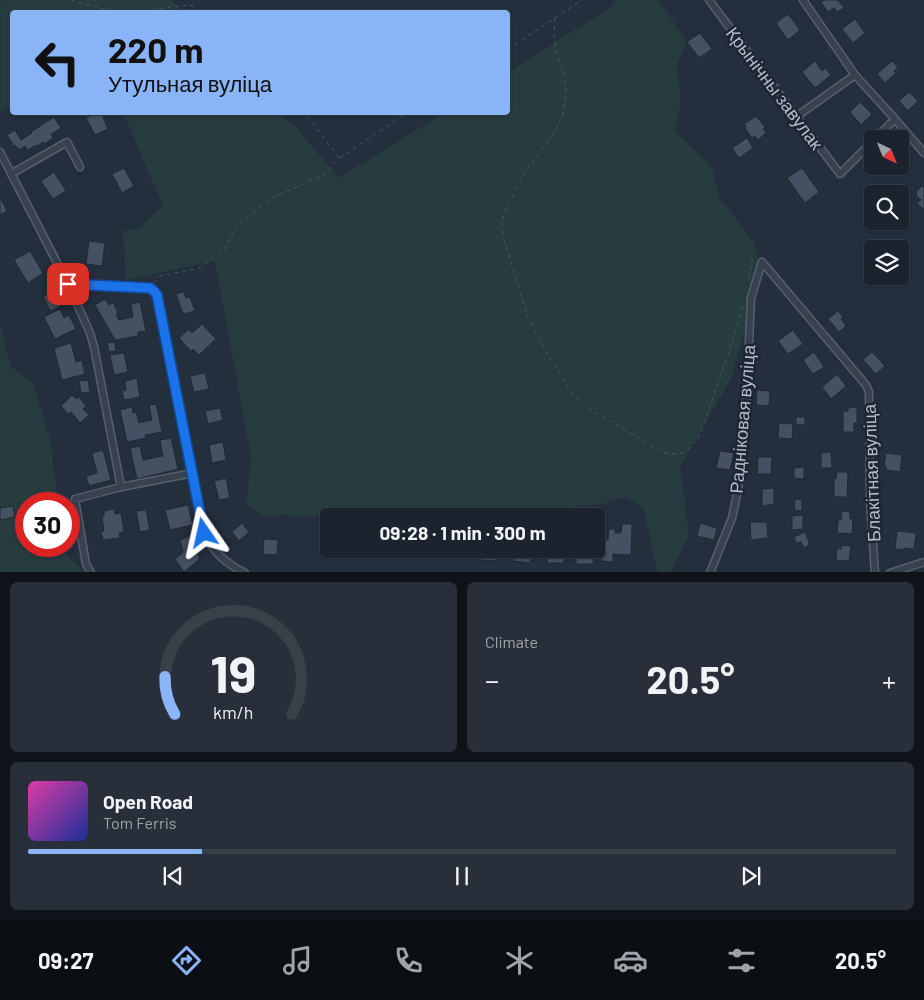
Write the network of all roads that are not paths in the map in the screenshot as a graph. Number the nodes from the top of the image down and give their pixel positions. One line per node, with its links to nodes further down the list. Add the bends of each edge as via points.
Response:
1 (803, 0): 3 (street)
2 (710, 1): 4 (street, Крынічны завулак)
3 (855, 75): 4 (street); 5 (street)
4 (797, 116): 7 (street, Крынічны завулак, via 840,174)
5 (895, 119): 6 (street); 9 (street)
6 (884, 130)
7 (864, 150)
8 (0, 152): 11 (street)
9 (924, 153)
10 (80, 167): 11 (street, via 67,142)
11 (11, 174): 13 (street)
12 (762, 262): 19 (street, Радніковая вуліца, via 750,298 746,406 738,490 732,518); 20 (street, Блакітная вуліца, via 869,392 870,501)
13 (68, 284): 14 (street, via 150,288 154,291); 15 (street, via 94,347)
14 (193, 473): 15 (street); 18 (street, via 208,541 225,561)
15 (122, 487): 17 (street, via 75,499)
16 (924, 562): 21 (street)
17 (90, 572)
18 (246, 572)
19 (710, 572)
20 (875, 572)
21 (890, 572)

